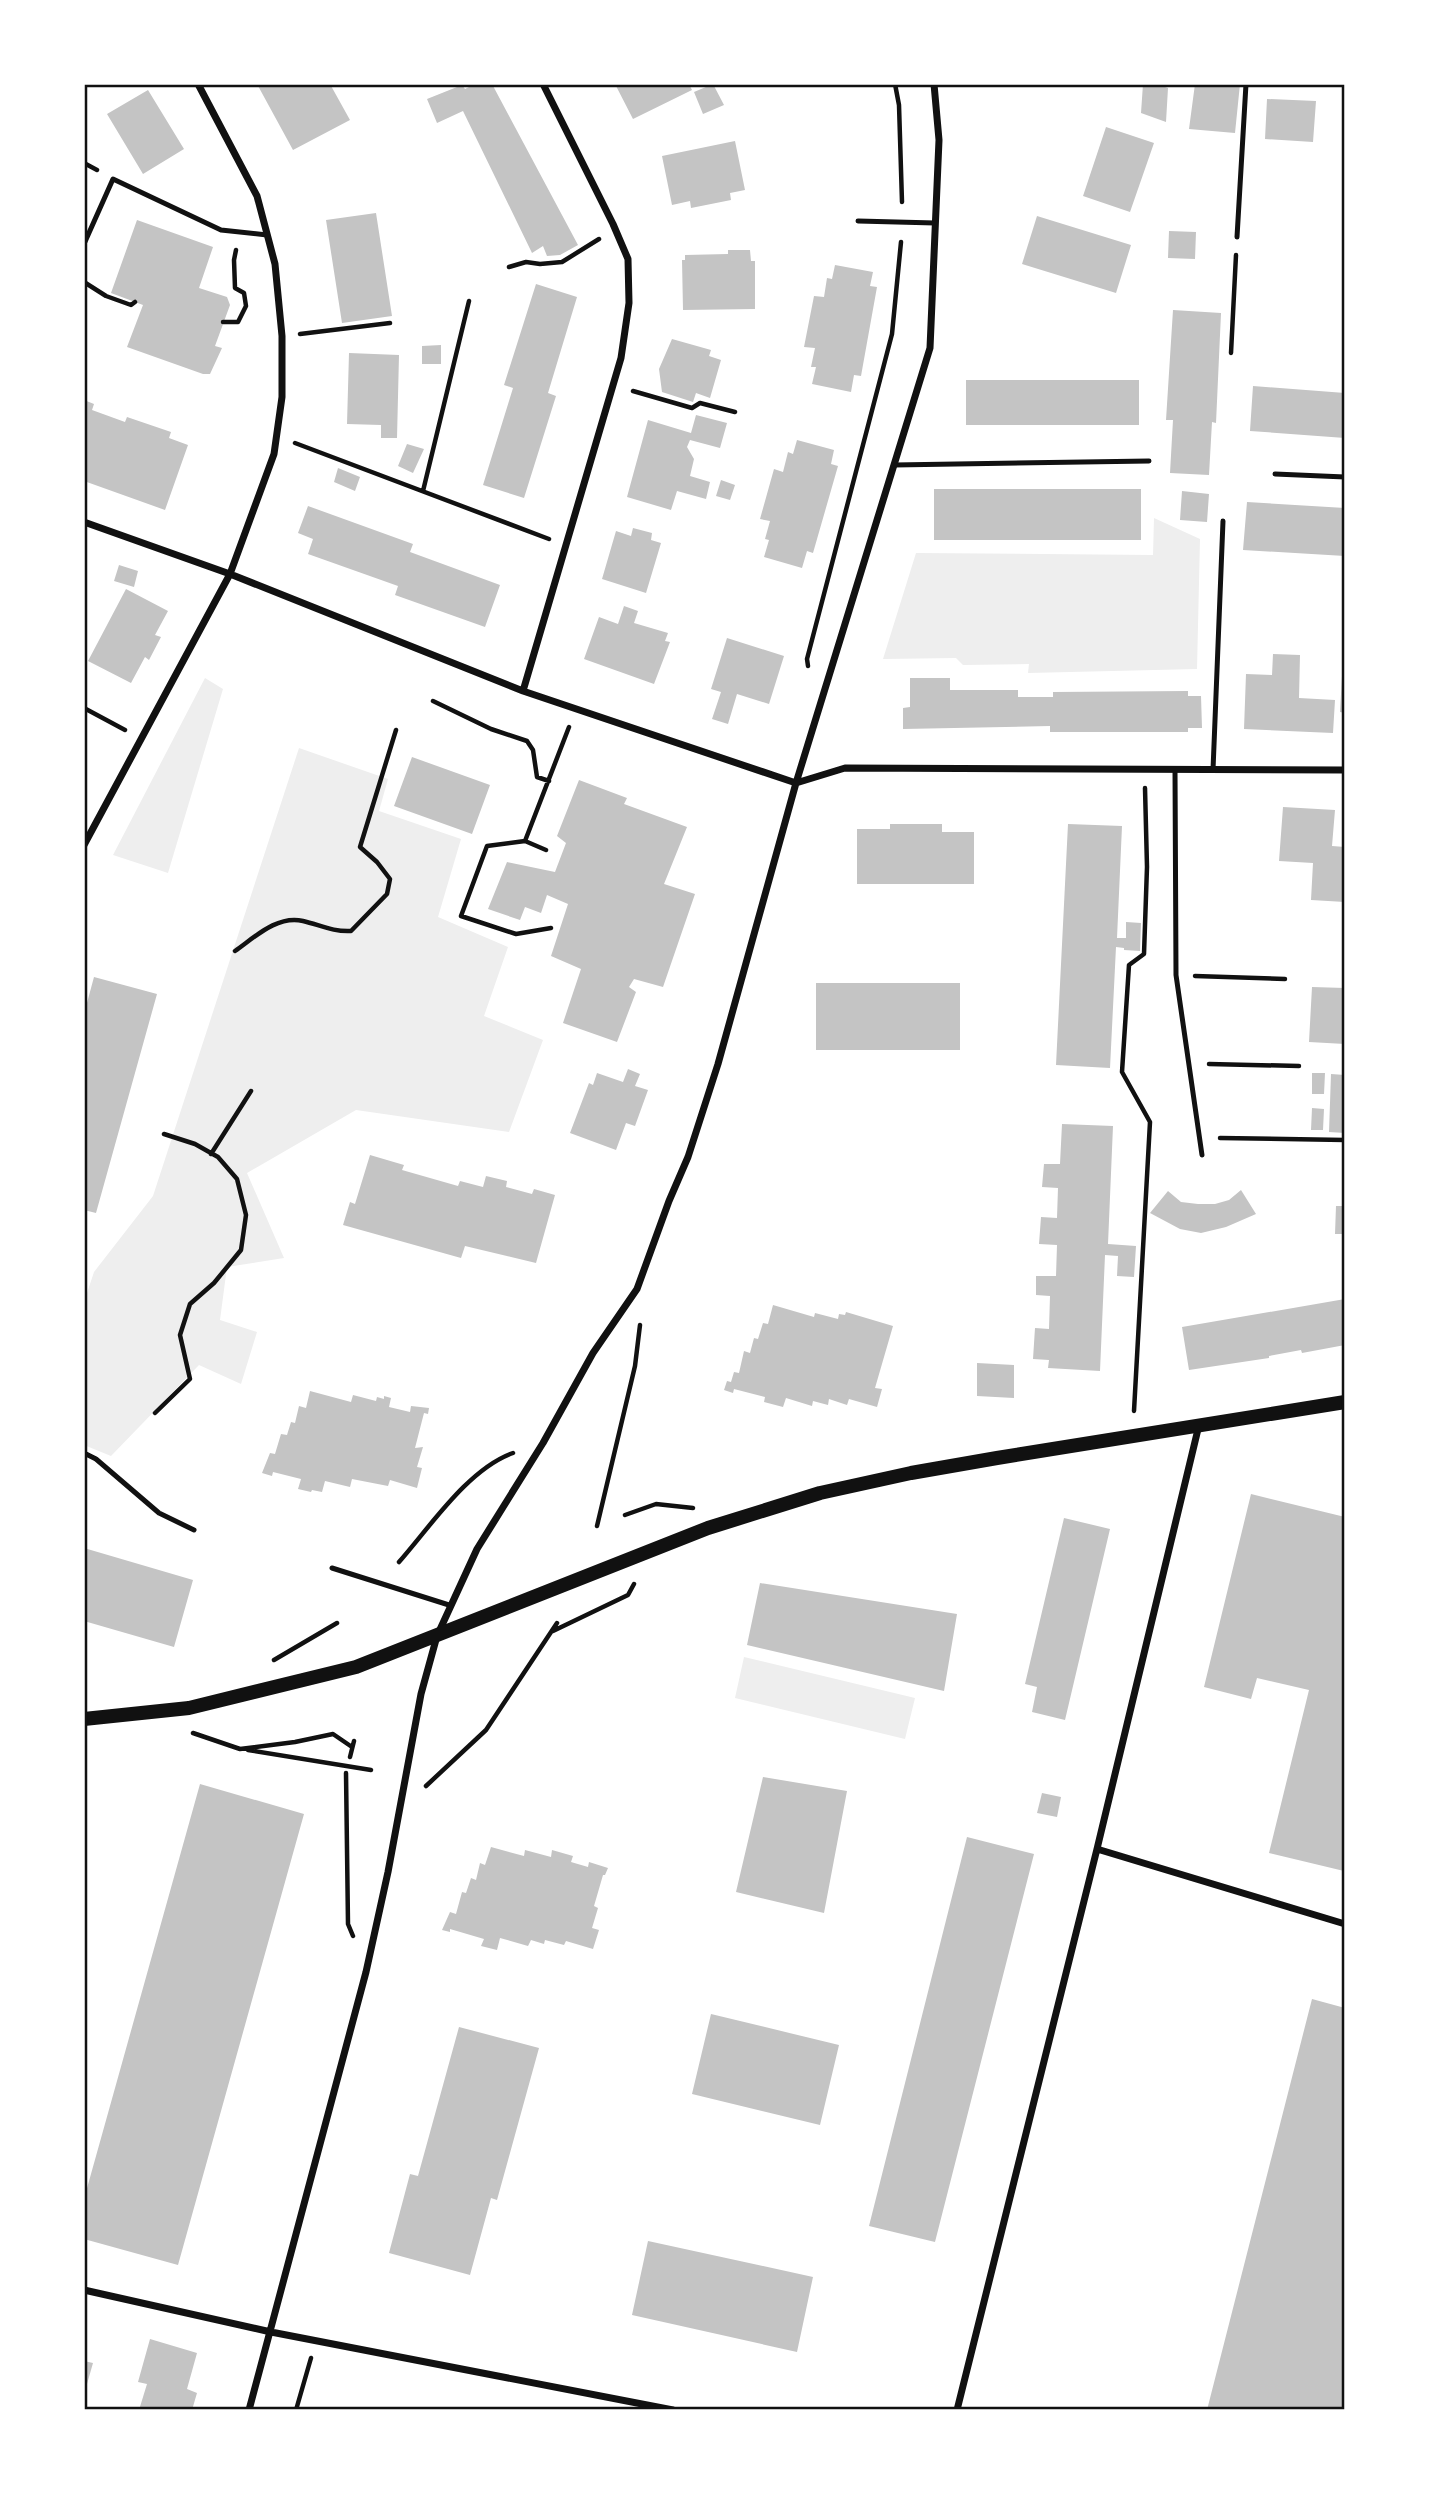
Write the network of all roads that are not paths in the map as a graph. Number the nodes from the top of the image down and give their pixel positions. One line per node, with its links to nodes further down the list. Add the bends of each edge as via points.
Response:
1 (198, 84): 7 (street, via 257,196)
2 (543, 84): 17 (street, via 628,259 629,303 614,386)
3 (933, 84): 6 (street, via 939,140)
4 (1246, 84): 8 (lane)
5 (858, 221): 6 (lane)
6 (935, 223): 11 (street, via 930,348)
7 (267, 235): 9 (lane, via 221,230 113,180); 16 (street, via 275,264 282,336 282,397 274,454)
8 (1237, 237)
9 (84, 244)
10 (1149, 461): 11 (lane)
11 (894, 465): 21 (street)
12 (1275, 474): 13 (lane)
13 (1345, 477)
14 (84, 522): 16 (street)
15 (1223, 522): 19 (lane)
16 (230, 574): 17 (street); 22 (street)
17 (523, 691): 21 (street)
18 (1174, 770): 19 (street); 21 (street, via 845,768); 23 (lane, via 1176,975)
19 (1213, 770): 20 (street)
20 (1345, 770)
21 (796, 783): 29 (street, via 718,1064 638,1289 593,1353)
22 (84, 845)
23 (1202, 1155)
24 (1345, 1402): 25 (main road)
25 (1200, 1425): 30 (main road, via 911,1473 820,1493 708,1528); 32 (street)
26 (84, 1453): 27 (lane, via 159,1513)
27 (194, 1530)
28 (331, 1568): 29 (lane)
29 (449, 1605): 30 (street)
30 (437, 1636): 31 (main road, via 356,1667 189,1708); 35 (street, via 421,1694 366,1972)
31 (84, 1718)
32 (1097, 1849): 33 (street); 38 (street)
33 (1345, 1924)
34 (84, 2290): 35 (street)
35 (271, 2332): 36 (street); 37 (street)
36 (249, 2410)
37 (673, 2410)
38 (957, 2410)

